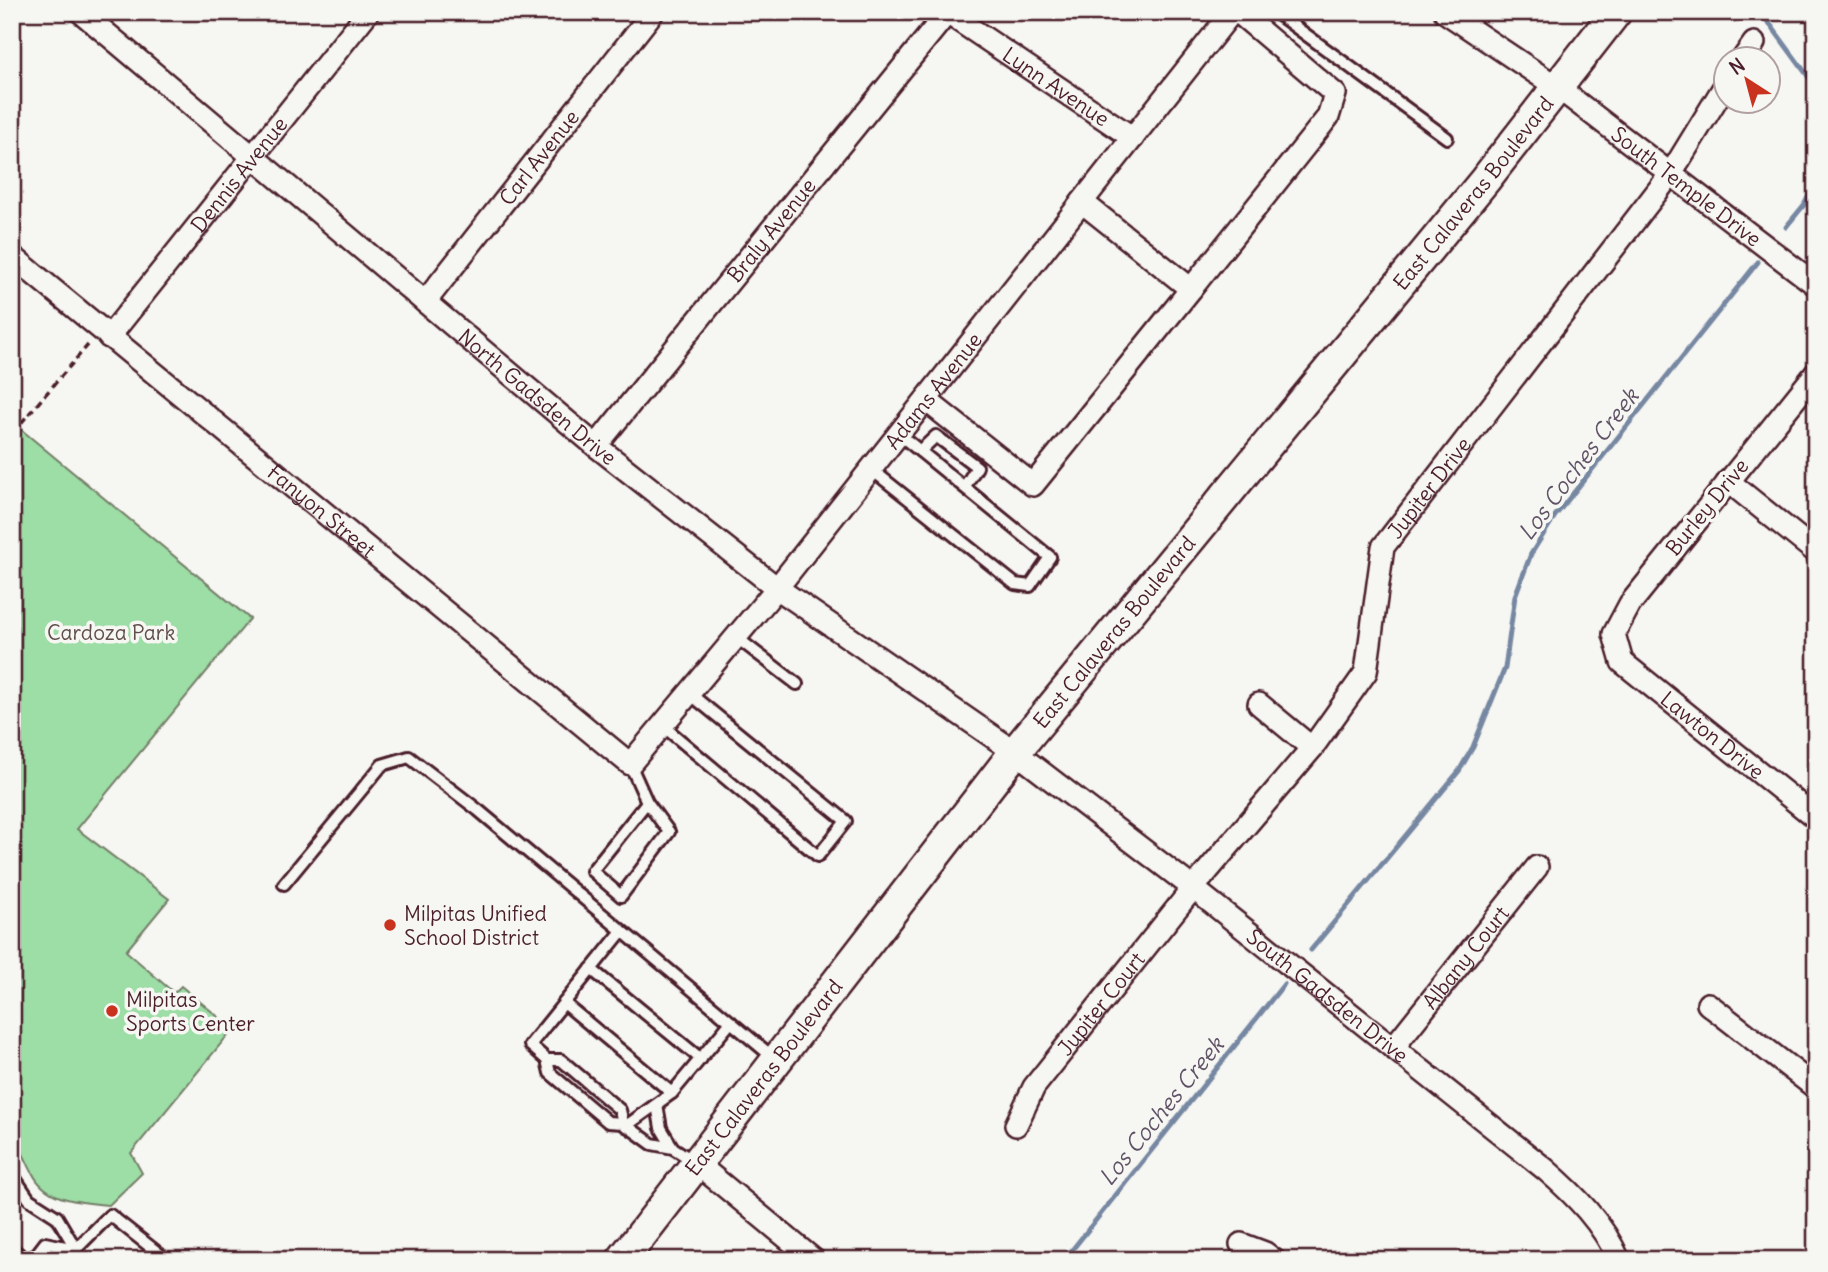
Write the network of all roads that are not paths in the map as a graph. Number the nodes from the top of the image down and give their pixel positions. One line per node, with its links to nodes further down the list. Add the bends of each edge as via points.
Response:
1 (368, 12): 14 (street, Dennis Avenue)
2 (653, 12): 20 (street, Carl Avenue)
3 (1232, 12): 12 (street, Adams Avenue)
4 (1238, 12): 19 (street, via 1335,94 1328,117)
5 (1275, 12): 13 (lane)
6 (1445, 12): 10 (street, South Temple Drive)
7 (1616, 12): 10 (main road, East Calaveras Boulevard)
8 (80, 13): 14 (street, North Gadsden Drive)
9 (946, 13): 12 (street, Lynn Avenue); 25 (street, Braly Avenue)
10 (1557, 87): 15 (street, South Temple Drive); 39 (main road, East Calaveras Boulevard)
11 (1713, 105): 15 (street, Jupiter Drive)
12 (1133, 138): 16 (street, Adams Avenue)
13 (1447, 138)
14 (251, 158): 20 (street, North Gadsden Drive); 21 (street, Dennis Avenue)
15 (1670, 175): 18 (street, South Temple Drive); 38 (street, Jupiter Drive, via 1383,547 1366,672)
16 (1082, 202): 19 (street); 23 (street, Adams Avenue)
17 (12, 256): 21 (street, Fanyon Street)
18 (1816, 285)
19 (1191, 289): 23 (street, via 1033,485)
20 (425, 302): 25 (street, North Gadsden Drive)
21 (109, 337): 40 (street, Fanyon Street)
22 (1816, 373): 28 (street, Burley Drive)
23 (926, 400): 24 (street, Adams Avenue)
24 (899, 434): 26 (lane); 27 (street, Adams Avenue)
25 (596, 446): 31 (street, North Gadsden Drive)
26 (920, 451): 29 (lane); 29 (lane, via 936,436 946,441 977,467)
27 (871, 469): 29 (lane, via 1014,584 1030,586 1050,557); 31 (street, Adams Avenue)
28 (1728, 481): 30 (street); 33 (street, Burley Drive, via 1618,620)
29 (965, 486)
30 (1816, 552)
31 (777, 588): 32 (street, Adams Avenue); 39 (street, North Gadsden Drive)
32 (736, 637): 34 (lane); 35 (street, Adams Avenue)
33 (1615, 648): 42 (street, Lawton Drive, via 1634,673)
34 (797, 684)
35 (689, 693): 37 (street, Adams Avenue); 37 (lane, via 846,821 818,856)
36 (1259, 704): 38 (street)
37 (662, 725): 40 (street, Adams Avenue)
38 (1312, 748): 45 (street, Jupiter Drive)
39 (1015, 752): 45 (street, South Gadsden Drive); 53 (main road, East Calaveras Boulevard)
40 (630, 764): 41 (lane)
41 (647, 802): 41 (lane, via 669,832 621,896 592,871)
42 (1816, 818)
43 (1536, 867): 51 (street, Albany Court)
44 (284, 884): 46 (lane, via 382,765 409,757)
45 (1193, 888): 51 (street, South Gadsden Drive); 59 (street, Jupiter Court, via 1034,1087)
46 (622, 931): 47 (lane); 50 (lane)
47 (591, 969): 48 (lane); 52 (lane)
48 (564, 1003): 54 (lane, via 530,1045); 56 (lane)
49 (1708, 1004): 55 (street)
50 (732, 1022): 52 (lane); 53 (lane)
51 (1394, 1048): 71 (street, South Gadsden Drive, via 1568,1189 1603,1230)
52 (701, 1059): 56 (lane)
53 (775, 1059): 60 (main road, East Calaveras Boulevard)
54 (547, 1060): 58 (lane, via 561,1060 620,1110); 58 (lane, via 550,1073 608,1122)
55 (1816, 1088)
56 (672, 1093): 57 (lane)
57 (657, 1105): 58 (lane); 60 (lane, via 661,1128)
58 (625, 1124): 60 (lane, via 652,1144)
59 (1016, 1125)
60 (684, 1155): 68 (main road, East Calaveras Boulevard); 69 (street)
61 (12, 1174): 64 (lane, via 29,1199 57,1217)
62 (1241, 1244): 70 (street)
63 (12, 1248): 65 (lane)
64 (76, 1250): 66 (lane, via 45,1243); 67 (lane, via 110,1215)
65 (26, 1260)
66 (32, 1260)
67 (166, 1260)
68 (622, 1260)
69 (814, 1260)
70 (1274, 1260)
71 (1619, 1260)

